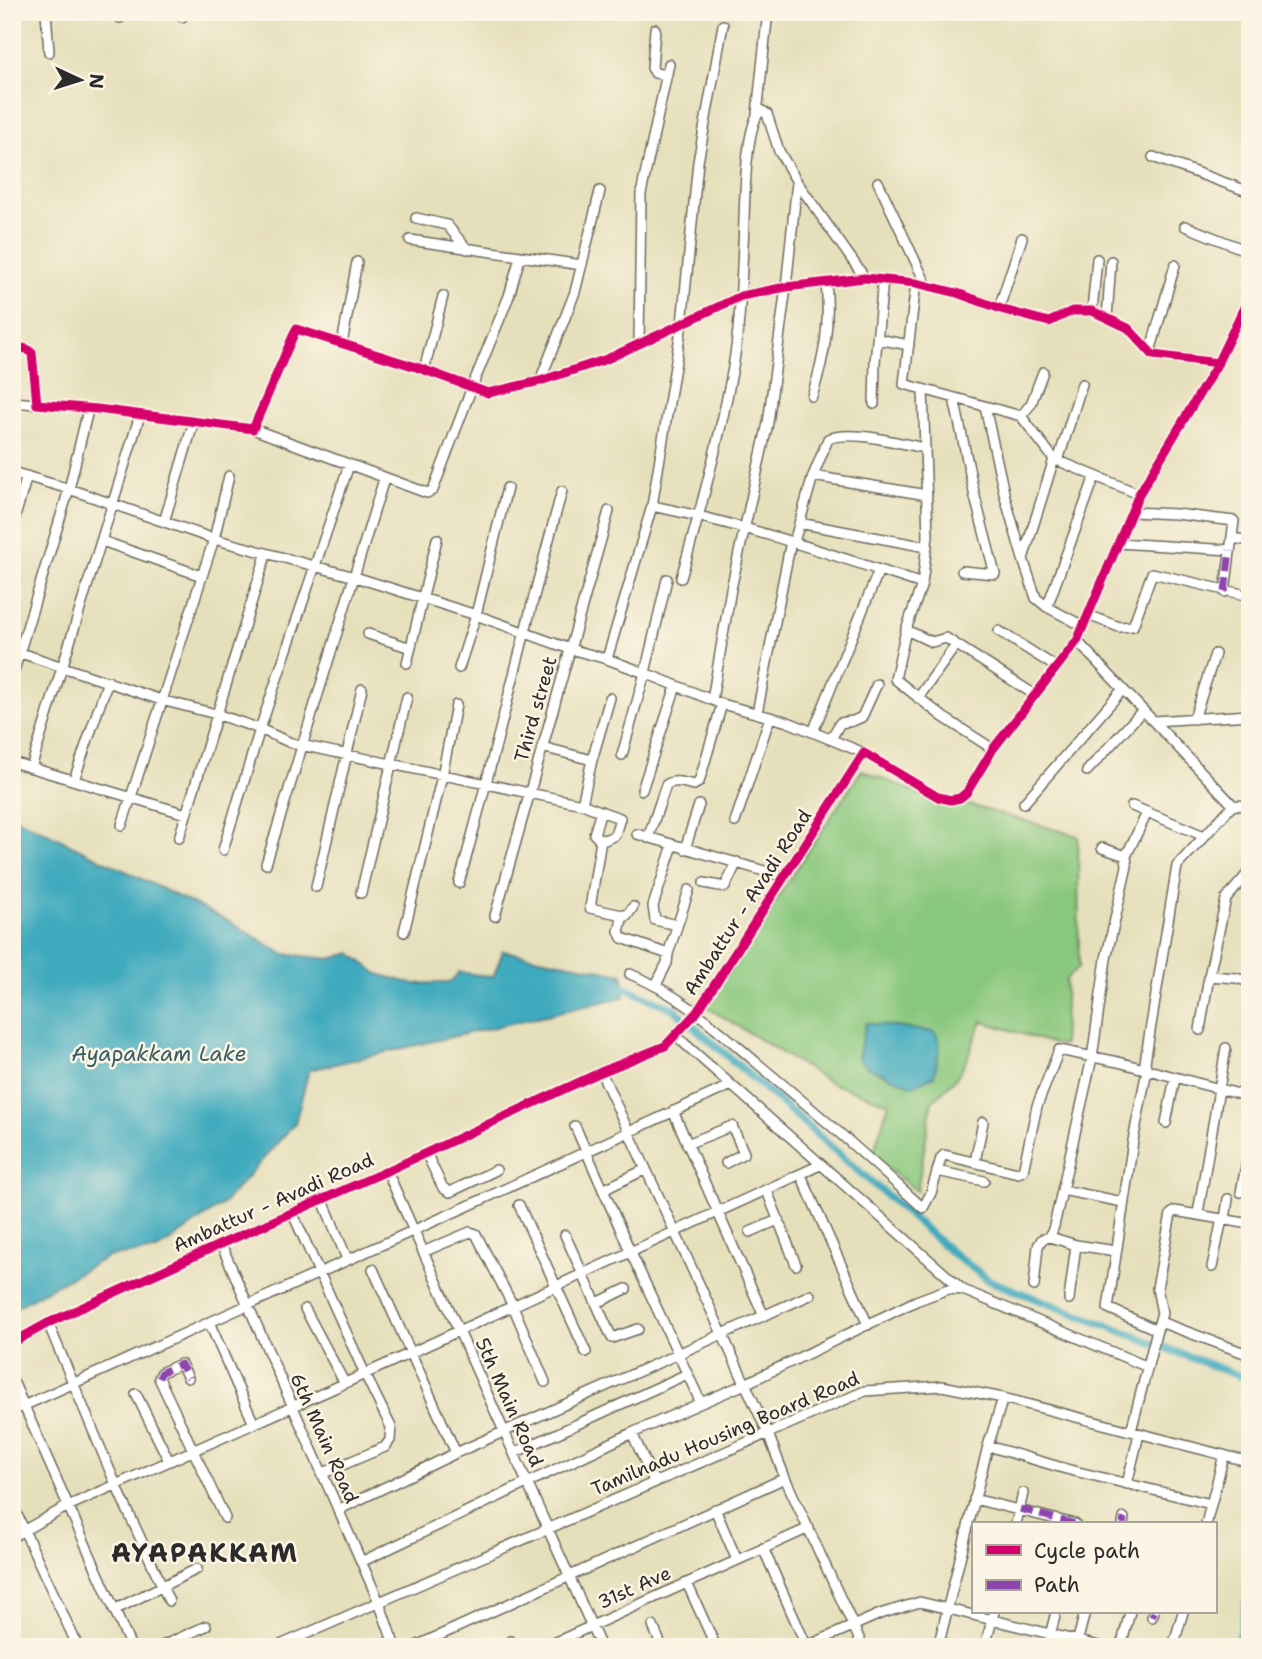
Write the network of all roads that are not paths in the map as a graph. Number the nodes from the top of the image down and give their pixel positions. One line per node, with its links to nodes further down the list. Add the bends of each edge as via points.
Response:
1 (46, 12): 5 (street)
2 (767, 20): 8 (street)
3 (723, 25): 38 (street, via 698,162)
4 (655, 29): 7 (street, via 652,68)
5 (49, 52)
6 (669, 64): 7 (street)
7 (667, 75): 41 (street, via 641,194)
8 (757, 114): 10 (street, via 761,110 767,114 779,151); 34 (street, via 747,164)
9 (1153, 157): 13 (street)
10 (797, 182): 26 (street); 31 (street)
11 (878, 182): 30 (street)
12 (600, 191): 24 (street)
13 (1250, 192)
14 (416, 218): 18 (street, via 447,225)
15 (1185, 226): 19 (street)
16 (1022, 238): 35 (street)
17 (410, 240): 18 (street)
18 (467, 249): 20 (street)
19 (1250, 252)
20 (520, 257): 24 (street); 50 (street)
21 (1097, 259): 36 (street)
22 (1111, 261): 37 (street)
23 (357, 262): 40 (street)
24 (582, 265): 48 (street)
25 (1175, 265): 44 (street)
26 (865, 278): 27 (street); 28 (street)
27 (883, 280): 29 (street); 39 (street)
28 (826, 282): 31 (street); 52 (street, via 827,340)
29 (916, 283): 30 (street); 42 (street)
30 (927, 286): 35 (street)
31 (786, 287): 34 (street); 85 (street, via 768,423)
32 (1250, 295): 45 (street)
33 (443, 296): 46 (street)
34 (741, 296): 38 (street); 81 (street, via 733,366)
35 (999, 308): 36 (street, via 1049,322 1072,311)
36 (1092, 312): 37 (street)
37 (1107, 318): 44 (street, via 1128,328)
38 (682, 324): 41 (street); 78 (street)
39 (878, 339): 42 (street); 56 (street)
40 (342, 344): 46 (street); 62 (street, via 296,329)
41 (639, 344): 48 (street)
42 (909, 345): 51 (street, via 904,384)
43 (12, 346): 55 (street, via 32,353)
44 (1150, 352): 45 (street)
45 (1217, 363): 75 (street)
46 (424, 370): 50 (street)
47 (1043, 372): 60 (street, via 1031,404)
48 (540, 381): 50 (street, via 488,393)
49 (1082, 384): 64 (street)
50 (471, 387): 71 (street, via 433,490 427,493)
51 (923, 390): 53 (street); 63 (street)
52 (812, 396)
53 (954, 398): 57 (street); 99 (street, via 995,574)
54 (12, 402): 55 (street)
55 (37, 404): 58 (street)
56 (874, 404)
57 (985, 407): 60 (street); 96 (street)
58 (88, 410): 59 (street); 73 (street)
59 (140, 415): 61 (street); 77 (street)
60 (1021, 416): 64 (street)
61 (194, 421): 62 (street); 82 (street)
62 (253, 429): 65 (street)
63 (925, 448): 69 (street, via 835,436 828,439); 76 (street)
64 (1056, 460): 70 (street); 96 (street)
65 (349, 465): 71 (street); 97 (street)
66 (12, 472): 67 (street)
67 (27, 476): 73 (street); 84 (street)
68 (229, 476): 88 (street)
69 (813, 476): 76 (street); 83 (street)
70 (1095, 476): 75 (street); 108 (street)
71 (384, 479): 101 (street)
72 (507, 488): 109 (street)
73 (69, 489): 77 (street); 120 (street)
74 (562, 491): 114 (street)
75 (1139, 494): 80 (street)
76 (927, 495): 93 (street)
77 (114, 504): 82 (street); 89 (street)
78 (652, 506): 81 (street); 122 (street)
79 (609, 511): 119 (street, Third street)
80 (1131, 512): 86 (street, via 1234,520); 92 (street)
81 (699, 515): 85 (street); 102 (street)
82 (164, 522): 88 (street)
83 (799, 523): 91 (street); 93 (street)
84 (12, 527)
85 (745, 528): 91 (street); 139 (street, via 731,589)
86 (1232, 538): 90 (street); 94 (street)
87 (437, 539): 107 (street)
88 (214, 540): 95 (street); 100 (street)
89 (103, 541): 100 (street); 124 (street)
90 (1250, 541)
91 (793, 542): 98 (street); 143 (street)
92 (1118, 543): 94 (street); 110 (street)
93 (927, 547): 104 (street)
94 (1230, 550): 105 (street)
95 (266, 555): 97 (street); 142 (street)
96 (1023, 559): 108 (street, via 1036,598)
97 (315, 566): 101 (street); 148 (street)
98 (879, 570): 104 (street); 149 (street)
99 (962, 571)
100 (202, 576): 138 (street)
101 (355, 577): 107 (street); 151 (street)
102 (681, 578)
103 (667, 579): 127 (street)
104 (922, 584): 112 (street)
105 (1225, 592): 106 (street); 110 (street, via 1152,573 1133,626 1119,627)
106 (1250, 596)
107 (423, 598): 109 (street); 118 (street)
108 (1048, 607): 111 (street)
109 (476, 615): 114 (street); 126 (street)
110 (1088, 615): 111 (street)
111 (1083, 626): 116 (street)
112 (906, 630): 117 (street, via 932,642 946,638); 137 (street, via 895,679)
113 (999, 631): 125 (street)
114 (523, 633): 119 (street); 164 (street)
115 (368, 634): 118 (street)
116 (1077, 641): 125 (street); 133 (street)
117 (956, 645): 134 (street); 137 (street)
118 (411, 649): 123 (street)
119 (570, 649): 122 (street); 152 (street, Third street)
120 (16, 652): 124 (street); 128 (street)
121 (1215, 654): 146 (street)
122 (607, 659): 127 (street)
123 (407, 663)
124 (63, 666): 129 (street); 160 (street)
125 (1056, 667): 134 (street)
126 (459, 668)
127 (645, 673): 131 (street); 156 (street)
128 (12, 677)
129 (108, 681): 138 (street); 163 (street)
130 (877, 684): 150 (street, via 862,717 840,723)
131 (676, 686): 139 (street); 165 (street)
132 (362, 689): 155 (street)
133 (1123, 689): 141 (street); 168 (street)
134 (1035, 695): 153 (street)
135 (407, 697): 159 (street)
136 (610, 698): 157 (street)
137 (918, 698): 153 (street)
138 (161, 700): 142 (street); 167 (street)
139 (717, 702): 143 (street); 182 (street, via 699,782 666,785)
140 (456, 705): 162 (street)
141 (1143, 710): 147 (street); 161 (street)
142 (216, 713): 148 (street); 176 (street)
143 (757, 713): 145 (street)
144 (1250, 715): 146 (street)
145 (770, 717): 149 (street); 177 (street)
146 (1194, 719): 147 (street)
147 (1154, 722): 171 (street)
148 (260, 729): 151 (street); 187 (street)
149 (813, 732): 150 (street)
150 (831, 739): 154 (street)
151 (303, 746): 155 (street); 190 (street)
152 (542, 747): 157 (street); 166 (street, Third street)
153 (993, 749): 154 (street, via 967,792 951,800 938,797)
154 (864, 752): 192 (street, Ambattur - Avadi Road)
155 (347, 754): 159 (street); 195 (street)
156 (622, 755)
157 (592, 760): 169 (street)
158 (12, 762): 160 (street)
159 (393, 764): 162 (street); 197 (street)
160 (31, 768): 163 (street)
161 (1087, 771)
162 (442, 776): 164 (street); 202 (street)
163 (74, 780): 167 (street)
164 (486, 786): 166 (street); 193 (street)
165 (642, 790)
166 (529, 793): 169 (street); 200 (street, Third street)
167 (130, 798): 176 (street); 178 (street)
168 (1024, 803)
169 (582, 804): 174 (street)
170 (699, 805): 186 (street)
171 (1233, 805): 173 (street); 180 (street)
172 (1132, 806): 175 (street)
173 (1250, 806)
174 (601, 811): 183 (street, via 594,834); 183 (street, via 620,818 615,835)
175 (1147, 813): 180 (street); 188 (street)
176 (186, 814): 181 (street)
177 (735, 822)
178 (122, 825)
179 (637, 834): 182 (street)
180 (1204, 836): 213 (street, via 1177,866)
181 (178, 838)
182 (648, 838): 184 (street)
183 (601, 840): 199 (street, via 590,908)
184 (673, 845): 186 (street); 201 (street, via 653,915)
185 (1102, 848): 188 (street)
186 (685, 849): 189 (street)
187 (223, 850)
188 (1126, 856): 212 (street)
189 (737, 862): 192 (street); 194 (street, via 725,887)
190 (267, 864)
191 (1250, 871): 205 (street, via 1226,899)
192 (785, 877): 208 (street, Ambattur - Avadi Road)
193 (459, 883)
194 (704, 883)
195 (316, 887)
196 (689, 890): 201 (street)
197 (361, 893)
198 (632, 907): 199 (street)
199 (623, 915): 203 (street, via 622,938)
200 (495, 916)
201 (677, 925): 203 (street)
202 (404, 932)
203 (668, 954): 207 (street)
204 (630, 974): 207 (street)
205 (1209, 976): 206 (street); 209 (street)
206 (1250, 982)
207 (656, 985): 208 (street)
208 (695, 1014): 210 (street, Ambattur - Avadi Road); 234 (street, via 817,1112 923,1208)
209 (1200, 1030)
210 (676, 1036): 214 (street, Ambattur - Avadi Road, via 665,1046); 216 (street)
211 (1226, 1048): 217 (street)
212 (1092, 1058): 213 (street); 228 (street, via 1059,1050 1037,1106 1023,1171); 238 (street)
213 (1147, 1070): 215 (street); 243 (street)
214 (601, 1072): 223 (street); 227 (street, Ambattur - Avadi Road)
215 (1175, 1078): 217 (street); 221 (street)
216 (731, 1085): 219 (street); 230 (street)
217 (1219, 1091): 218 (street); 247 (street)
218 (1250, 1097)
219 (673, 1111): 223 (street); 224 (street)
220 (984, 1122): 228 (street)
221 (1166, 1123)
222 (575, 1126): 226 (street)
223 (629, 1132): 226 (street); 231 (street)
224 (687, 1144): 229 (street, via 732,1126 744,1153); 246 (street)
225 (1250, 1146): 240 (street)
226 (586, 1151): 237 (street); 251 (street)
227 (426, 1153): 232 (street, via 443,1188 450,1192); 233 (street, Ambattur - Avadi Road)
228 (975, 1162): 234 (street, via 944,1155)
229 (726, 1163)
230 (820, 1165): 235 (street); 270 (street)
231 (646, 1169): 237 (street); 253 (street)
232 (496, 1170)
233 (387, 1171): 241 (street, Ambattur - Avadi Road); 251 (street, 5th Main Road)
234 (937, 1171): 236 (street)
235 (801, 1175): 239 (street); 280 (street)
236 (984, 1181)
237 (603, 1190): 260 (street)
238 (1062, 1190): 243 (street); 255 (street)
239 (767, 1191): 246 (street); 249 (street)
240 (1241, 1192)
241 (322, 1198): 245 (street, Ambattur - Avadi Road); 261 (street)
242 (1228, 1199): 248 (street)
243 (1123, 1202): 258 (street)
244 (519, 1205): 268 (street)
245 (292, 1212): 256 (street, Ambattur - Avadi Road); 265 (street)
246 (718, 1213): 253 (street); 277 (street)
247 (1198, 1213): 248 (street); 282 (street, via 1171,1214 1157,1288 1162,1307)
248 (1224, 1219): 250 (street); 263 (street)
249 (778, 1220): 252 (street); 262 (street)
250 (1250, 1224)
251 (414, 1231): 259 (street, 5th Main Road); 261 (street)
252 (750, 1232)
253 (675, 1233): 260 (street); 284 (street)
254 (565, 1235): 266 (street)
255 (1050, 1237): 257 (street); 267 (street, via 1039,1242)
256 (221, 1244): 274 (street, 6th Main Road); 279 (street, Ambattur - Avadi Road)
257 (1076, 1245): 258 (street); 272 (street)
258 (1116, 1251): 282 (street, via 1108,1308)
259 (423, 1252): 275 (street, via 470,1232 476,1234); 283 (street, 5th Main Road)
260 (631, 1253): 266 (street); 288 (street)
261 (347, 1259): 265 (street)
262 (796, 1265)
263 (1212, 1267)
264 (373, 1269): 286 (street)
265 (319, 1273): 274 (street); 291 (street)
266 (585, 1274): 268 (street); 273 (street)
267 (1034, 1286)
268 (556, 1287): 275 (street); 287 (street)
269 (626, 1289): 273 (street)
270 (963, 1290): 280 (street, via 948,1289); 290 (street)
271 (810, 1295): 277 (street)
272 (1069, 1299)
273 (597, 1303): 281 (street, via 612,1338)
274 (248, 1305): 278 (street); 303 (street, 6th Main Road)
275 (513, 1306): 283 (street); 296 (street)
276 (305, 1309): 295 (street)
277 (763, 1314): 284 (street)
278 (209, 1322): 297 (street); 305 (street)
279 (48, 1323): 285 (street, Ambattur - Avadi Road); 297 (street)
280 (868, 1325): 298 (street)
281 (638, 1329)
282 (1158, 1329): 289 (street); 290 (street)
283 (459, 1331): 286 (street); 307 (street, 5th Main Road)
284 (722, 1335): 288 (street); 298 (street)
285 (12, 1343)
286 (411, 1352): 291 (street); 312 (street)
287 (586, 1352)
288 (678, 1355): 292 (street); 307 (street)
289 (1250, 1355)
290 (1148, 1367): 308 (street)
291 (365, 1374): 295 (street); 317 (street, via 391,1427 390,1440 374,1452)
292 (687, 1374): 301 (street); 313 (street)
293 (188, 1378): 311 (street, via 179,1364 159,1378)
294 (12, 1379): 302 (street)
295 (344, 1382): 303 (street)
296 (545, 1382)
297 (73, 1383): 302 (street); 322 (street)
298 (745, 1384): 301 (street); 306 (street)
299 (136, 1394): 315 (street)
300 (1003, 1398): 306 (street, Tamilnadu Housing Board Road, via 942,1386 865,1391); 308 (street, Tamilnadu Housing Board Road); 310 (street)
301 (701, 1403): 309 (street)
302 (24, 1405): 304 (street); 327 (street)
303 (291, 1407): 305 (street); 317 (street, 6th Main Road)
304 (12, 1412)
305 (254, 1424): 311 (street)
306 (767, 1431): 318 (street); 319 (street, Tamilnadu Housing Board Road)
307 (504, 1432): 312 (street); 313 (street, 5th Main Road)
308 (1135, 1432): 314 (street, Tamilnadu Housing Board Road); 321 (street)
309 (632, 1433): 319 (street); 320 (street)
310 (988, 1446): 321 (street); 324 (street)
311 (192, 1451): 315 (street); 331 (street)
312 (456, 1453): 330 (street)
313 (514, 1453): 320 (street, 5th Main Road)
314 (1224, 1455): 316 (street, Tamilnadu Housing Board Road); 326 (street)
315 (169, 1461): 322 (street)
316 (1250, 1462)
317 (321, 1474): 330 (street, 6th Main Road)
318 (785, 1478): 328 (street); 336 (street)
319 (654, 1481): 335 (street, Tamilnadu Housing Board Road)
320 (527, 1482): 335 (street, 5th Main Road); 341 (street)
321 (1127, 1484): 326 (street)
322 (116, 1485): 327 (street); 345 (street)
323 (1023, 1493): 329 (street)
324 (974, 1499): 329 (street); 348 (street)
325 (12, 1504): 337 (street)
326 (1211, 1504): 334 (street)
327 (68, 1506): 337 (street); 349 (street)
328 (715, 1509): 340 (street); 343 (street)
329 (1020, 1509): 332 (street); 333 (street)
330 (338, 1510): 341 (street, 6th Main Road)
331 (225, 1518)
332 (1017, 1522)
333 (1068, 1522)
334 (1206, 1522)
335 (547, 1528): 343 (street, 5th Main Road); 347 (street, Tamilnadu Housing Board Road)
336 (808, 1528): 339 (street, 31st Ave); 357 (street)
337 (24, 1529): 338 (street); 363 (street)
338 (12, 1537)
339 (763, 1548): 340 (street, 31st Ave); 362 (street)
340 (737, 1560): 344 (street, 31st Ave)
341 (361, 1562): 347 (street, 6th Main Road)
342 (197, 1569): 345 (street)
343 (569, 1574): 356 (street, 5th Main Road); 368 (street)
344 (687, 1583): 356 (street, 31st Ave); 372 (street)
345 (162, 1586): 346 (street); 349 (street)
346 (169, 1601)
347 (379, 1602): 366 (street, Tamilnadu Housing Board Road); 367 (street, 6th Main Road)
348 (947, 1608): 350 (street); 357 (street, via 920,1602); 374 (street)
349 (114, 1610): 364 (street)
350 (972, 1612)
351 (1055, 1614): 360 (street)
352 (1084, 1614): 361 (street)
353 (1129, 1614): 378 (street)
354 (1182, 1614): 379 (street)
355 (993, 1616): 360 (street); 375 (street)
356 (592, 1625): 369 (street, 31st Ave); 370 (street, 5th Main Road)
357 (853, 1625): 362 (street); 373 (street)
358 (206, 1626): 365 (street)
359 (653, 1626): 371 (street)
360 (1050, 1634): 361 (street); 376 (street)
361 (1076, 1643): 377 (street)
362 (806, 1646)
363 (78, 1647)
364 (131, 1647)
365 (160, 1647)
366 (276, 1647)
367 (394, 1647)
368 (414, 1647)
369 (545, 1647)
370 (601, 1647)
371 (662, 1647)
372 (716, 1647)
373 (863, 1647)
374 (938, 1647)
375 (985, 1647)
376 (1047, 1647)
377 (1102, 1647)
378 (1121, 1647)
379 (1173, 1647)

